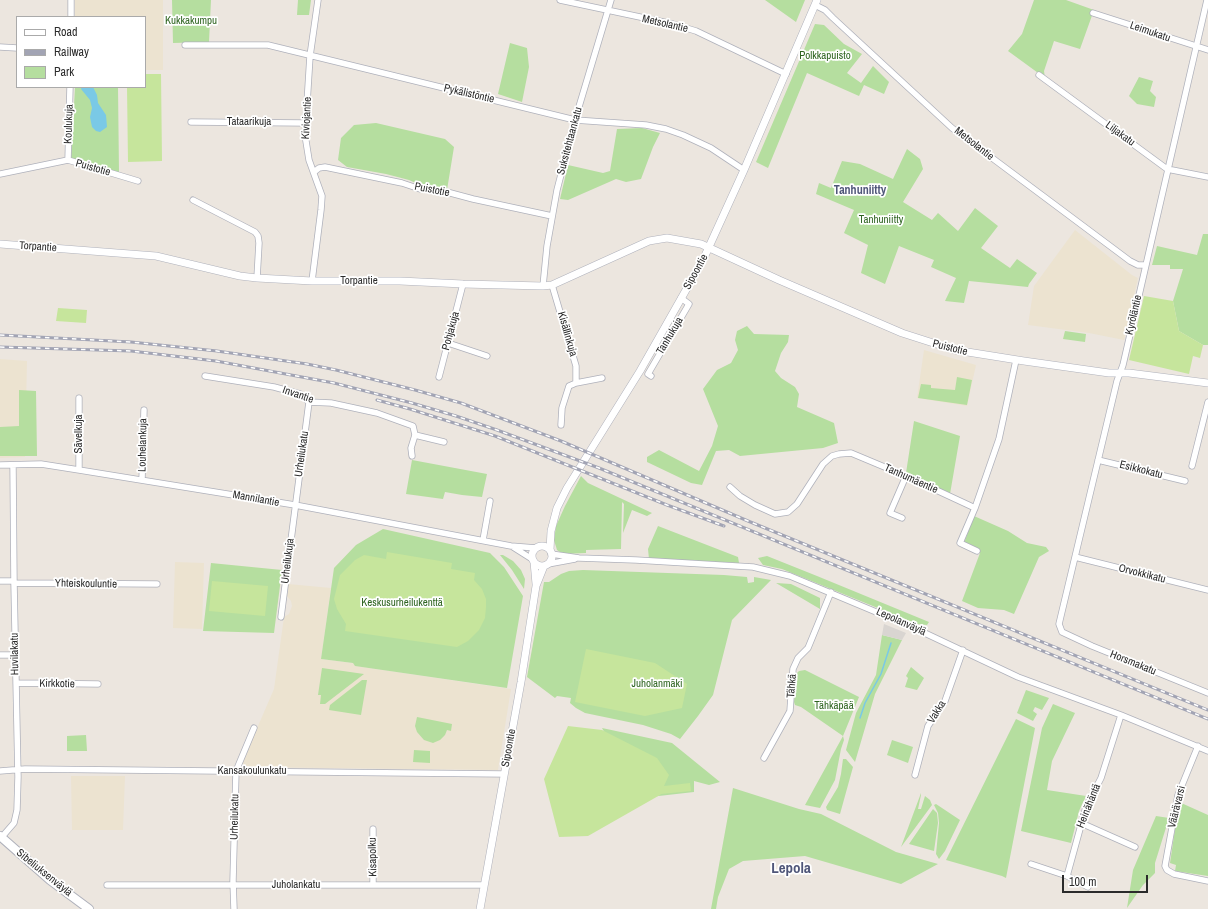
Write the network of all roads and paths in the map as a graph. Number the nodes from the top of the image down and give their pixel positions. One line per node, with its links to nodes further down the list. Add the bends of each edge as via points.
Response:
1 (71, 0): 9 (street)
2 (318, 0): 15 (street, Kiviojantie)
3 (560, 0): 7 (street, Metsolantie)
4 (611, 0): 7 (street, Suksitehtaankatu)
5 (1207, 0): 12 (street, Kyröläntie)
6 (816, 3): 16 (street, Sipoontie); 33 (street, Metsolantie, via 952,128 1130,261)
7 (608, 11): 16 (street, Metsolantie, via 696,31); 19 (street, Suksitehtaankatu)
8 (1093, 13): 12 (street, Leimukatu)
9 (71, 16)
10 (185, 44): 15 (street, Pykälistöntie, via 268,45)
11 (0, 47): 13 (street)
12 (1196, 47): 14 (street, Leimukatu); 23 (street, Kyröläntie)
13 (16, 48)
14 (1208, 50)
15 (310, 56): 19 (street, Pykälistöntie); 21 (street, Kiviojantie)
16 (786, 74): 24 (street, Sipoontie)
17 (1039, 75): 23 (street, Liljakatu)
18 (70, 88): 22 (street, Koulukuja)
19 (575, 120): 24 (street, Pykälistöntie, via 646,125 666,129 711,148); 30 (street, Suksitehtaankatu)
20 (191, 122): 21 (street, Tataarikuja)
21 (306, 123): 25 (street, Kiviojantie, via 306,149)
22 (68, 160): 26 (street, Puistotie); 28 (street, Puistotie)
23 (1167, 168): 27 (street, Liljakatu); 33 (street, Kyröläntie)
24 (744, 170): 32 (street, Sipoontie)
25 (314, 172): 30 (street, Puistotie, via 324,167); 35 (street, Kiviojantie, via 322,196 322,210)
26 (0, 174)
27 (1208, 177)
28 (138, 181)
29 (193, 200): 34 (street, via 255,232 259,243)
30 (552, 216): 38 (street, Suksitehtaankatu)
31 (0, 244): 34 (street, Torpantie, via 156,256)
32 (709, 248): 37 (street, Torpantie, via 668,238 649,241); 39 (street, Sipoontie); 42 (street, Puistotie, via 902,333 955,350)
33 (1145, 265): 43 (street, Kyröläntie)
34 (257, 278): 35 (street, Torpantie)
35 (312, 280): 36 (street, Torpantie)
36 (463, 284): 38 (street, Torpantie); 40 (street, Pohjakuja)
37 (552, 285): 38 (street, Torpantie); 48 (street, Kisällinkuja, via 576,366)
38 (543, 286)
39 (681, 298): 45 (street, Tanhukuja, via 689,304 648,374); 71 (street, Sipoontie, via 640,371 567,488 557,508)
40 (448, 344): 41 (street); 46 (street, Pohjakuja)
41 (487, 356)
42 (1016, 360): 43 (street, Puistotie); 69 (street, via 999,438)
43 (1120, 373): 49 (street, Puistotie); 58 (street, Kyröläntie)
44 (205, 376): 51 (street, Invantie, via 274,387 300,394)
45 (651, 376)
46 (439, 377)
47 (602, 378): 48 (street)
48 (576, 383): 54 (street, via 569,386 562,408)
49 (1208, 383)
50 (79, 398): 62 (street, Sävelkuja)
51 (309, 402): 55 (street, Invantie, via 331,403 377,413 413,426); 68 (street, Urheilukatu)
52 (1208, 402): 61 (street)
53 (144, 410): 64 (street, Louhelankuja)
54 (561, 425)
55 (415, 435): 56 (street); 57 (street, via 411,448)
56 (444, 442)
57 (412, 456)
58 (1098, 460): 65 (street, Esikkokatu); 78 (street, Kyröläntie)
59 (13, 464): 60 (street, Mannilantie); 62 (street, Mannilantie, via 40,464); 82 (street, Huvilakatu)
60 (0, 465)
61 (1192, 466)
62 (79, 470): 64 (street, Mannilantie)
63 (906, 476): 66 (street, Tanhumäentie, via 851,453 832,456 823,464 797,504 788,512 775,514 755,505); 69 (street, Tanhumäentie); 70 (street, via 890,513)
64 (142, 480): 68 (street, Mannilantie)
65 (1185, 481)
66 (730, 488)
67 (490, 501): 72 (street)
68 (295, 505): 72 (street, Mannilantie); 87 (street, Urheilukuja)
69 (975, 508): 75 (street, via 960,543)
70 (902, 518)
71 (551, 531): 74 (street, Sipoontie); 76 (street, Sipoontie)
72 (483, 540): 73 (street, Mannilantie)
73 (511, 546): 74 (street, Mannilantie); 79 (street, Mannilantie)
74 (538, 548): 76 (street, via 543,546); 79 (street, via 532,555)
75 (976, 551)
76 (551, 552): 77 (street, Lepolanväylä); 80 (street, via 552,558)
77 (579, 558): 80 (street, Lepolanväylä); 86 (street, Lepolanväylä, via 753,567 790,576)
78 (1076, 558): 85 (street, Orvokkikatu); 88 (street, Kyröläntie, via 1059,624)
79 (533, 561): 80 (street, via 537,565); 84 (street, Sipoontie)
80 (546, 565): 84 (street, Sipoontie)
81 (0, 581): 82 (street, Yhteiskouluntie)
82 (14, 582): 83 (street, Yhteiskouluntie); 91 (street, Huvilakatu)
83 (157, 584)
84 (536, 586): 103 (street, Sipoontie)
85 (1208, 590)
86 (832, 592): 89 (street, Lepolanväylä); 99 (street, Tähkä, via 808,648 793,669 790,711)
87 (281, 617)
88 (1060, 629): 94 (street, Horsmakatu, via 1092,646)
89 (963, 650): 95 (street, Lepolanväylä, via 1042,687); 104 (street, Vakka, via 945,701 928,726)
90 (0, 655): 91 (street)
91 (16, 655): 92 (street, Huvilakatu)
92 (16, 683): 93 (street, Kirkkotie); 100 (street, Huvilakatu)
93 (98, 684)
94 (1208, 693)
95 (1121, 715): 97 (street, Lepolanväylä); 105 (street, Heinähäntä, via 1100,778)
96 (254, 728): 102 (street, Urheilukatu)
97 (1198, 746): 98 (street, Lepolanväylä); 111 (street, Väärävarsi, via 1178,795 1164,862 1166,870 1174,874)
98 (1208, 751)
99 (764, 758)
100 (18, 770): 101 (street, Kansakoulunkatu); 102 (street, Kansakoulunkatu); 107 (street, Huvilakatu, via 17,810 14,823)
101 (0, 771)
102 (236, 771): 103 (street, Kansakoulunkatu); 113 (street, Urheilukatu)
103 (504, 774): 115 (street, Sipoontie)
104 (915, 775)
105 (1081, 823): 108 (street); 110 (street, Heinähäntä)
106 (373, 829): 114 (street, Kisapolku)
107 (1, 837): 117 (main road, Sibeliuksenväylä, via 50,880)
108 (1135, 847)
109 (1031, 864): 110 (street)
110 (1067, 876): 116 (street)
111 (1208, 881)
112 (107, 885): 113 (street, Juholankatu)
113 (234, 885): 114 (street, Juholankatu); 118 (street, Urheilukatu)
114 (373, 885): 115 (street, Juholankatu)
115 (484, 885): 119 (street, Sipoontie)
116 (1088, 887)
117 (89, 909)
118 (234, 909)
119 (480, 909)

